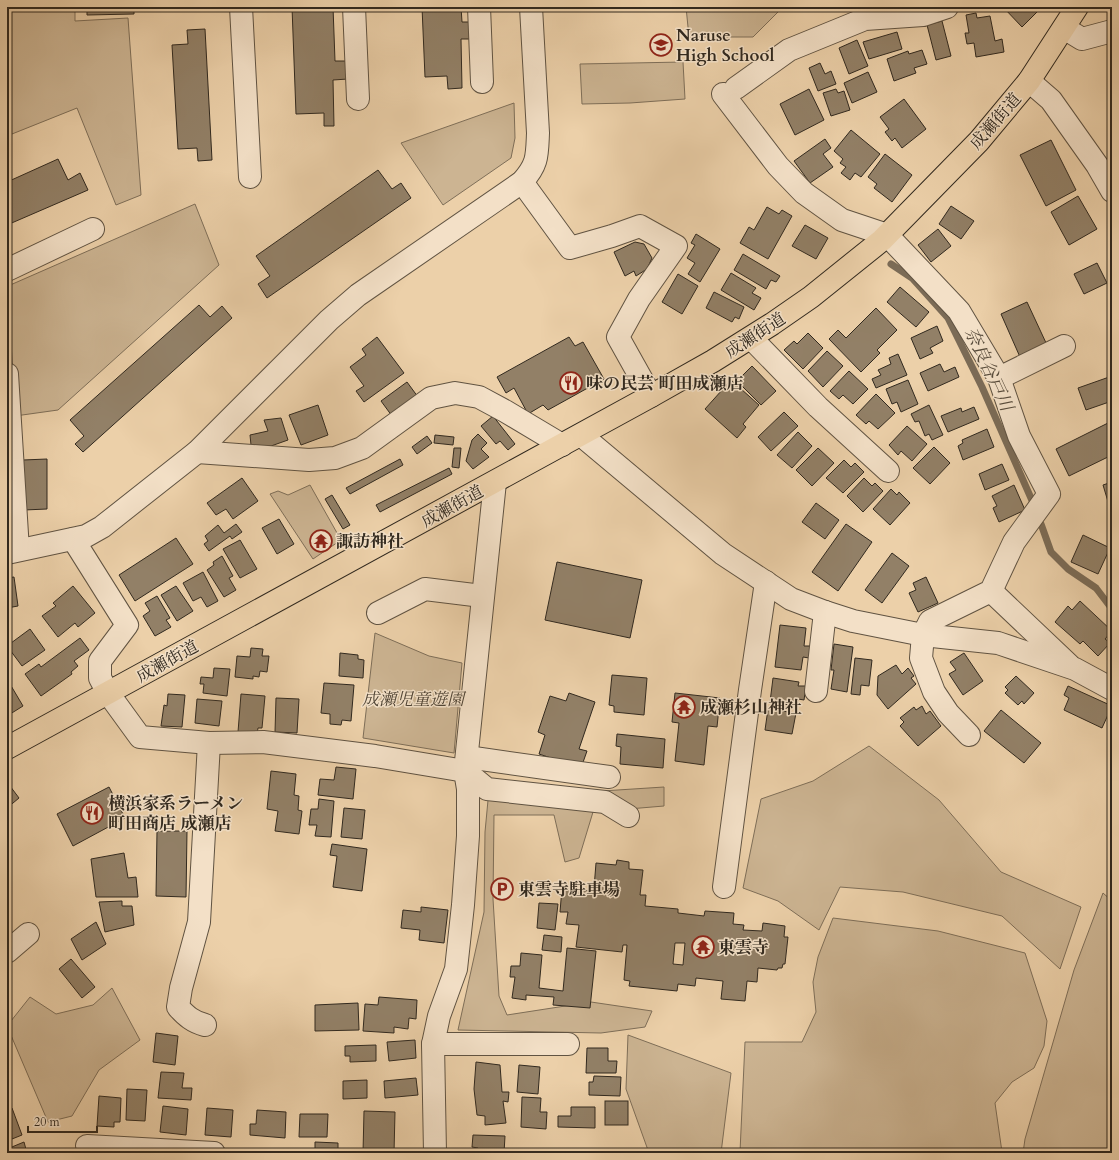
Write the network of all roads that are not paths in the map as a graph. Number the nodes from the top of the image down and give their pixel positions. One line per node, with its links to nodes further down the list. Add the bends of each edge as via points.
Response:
1 (241, 7): 12 (street)
2 (354, 7): 11 (street)
3 (479, 7): 10 (street)
4 (531, 7): 13 (street, via 538,153 532,171)
5 (947, 7): 16 (street, via 923,15 865,20 789,50 730,91 778,166 804,193 842,220)
6 (1077, 7): 7 (main road, 成瀬街道)
7 (1064, 28): 8 (street, via 1082,39); 9 (main road, 成瀬街道)
8 (1112, 31)
9 (1029, 81): 14 (street, via 1051,100 1097,165); 16 (main road, 成瀬街道, via 979,141)
10 (482, 82)
11 (358, 99)
12 (250, 177)
13 (522, 182): 22 (street, via 570,248 640,226 676,246 639,299 618,337); 25 (street, via 358,295 329,320)
14 (1112, 191)
15 (93, 229): 17 (street)
16 (884, 238): 18 (main road, 成瀬街道, via 811,297); 21 (street, via 959,311)
17 (7, 270)
18 (751, 338): 22 (main road, 成瀬街道); 26 (street, via 818,407)
19 (1064, 346): 21 (street)
20 (7, 374): 29 (street)
21 (999, 378): 31 (street, via 1019,436 1049,494 1014,542)
22 (651, 396): 23 (main road, 成瀬街道)
23 (581, 434): 24 (main road, 成瀬街道); 30 (street, via 723,554)
24 (562, 445): 25 (street, via 479,397 455,393 431,398 362,448 335,458 309,460); 27 (main road, 成瀬街道)
25 (197, 452): 28 (street, via 102,527 86,536)
26 (888, 471)
27 (495, 482): 32 (street); 39 (main road, 成瀬街道)
28 (73, 539): 29 (street); 39 (street, via 127,625 100,661 100,678)
29 (12, 552)
30 (766, 582): 33 (street, via 791,599); 46 (street)
31 (991, 591): 35 (street, via 930,621); 36 (street)
32 (482, 596): 34 (street, via 425,588); 43 (street)
33 (825, 612): 35 (street, via 853,621); 38 (street)
34 (378, 613)
35 (923, 635): 36 (street, via 998,643); 40 (street, via 921,658 934,692 948,713)
36 (1075, 669): 37 (street)
37 (1112, 689)
38 (816, 691)
39 (108, 693): 41 (street, via 140,737); 42 (main road, 成瀬街道)
40 (969, 735)
41 (209, 744): 43 (street, via 263,742); 49 (street, via 199,922 178,1008 186,1017)
42 (7, 748)
43 (466, 764): 44 (street); 45 (street, via 487,789 605,802); 50 (street, via 468,836 456,968 439,1016)
44 (609, 777)
45 (628, 816)
46 (724, 887)
47 (28, 934): 48 (street)
48 (7, 952)
49 (204, 1025)
50 (433, 1044): 51 (street); 54 (street)
51 (568, 1044)
52 (87, 1146): 53 (street)
53 (214, 1153)
54 (435, 1153)

